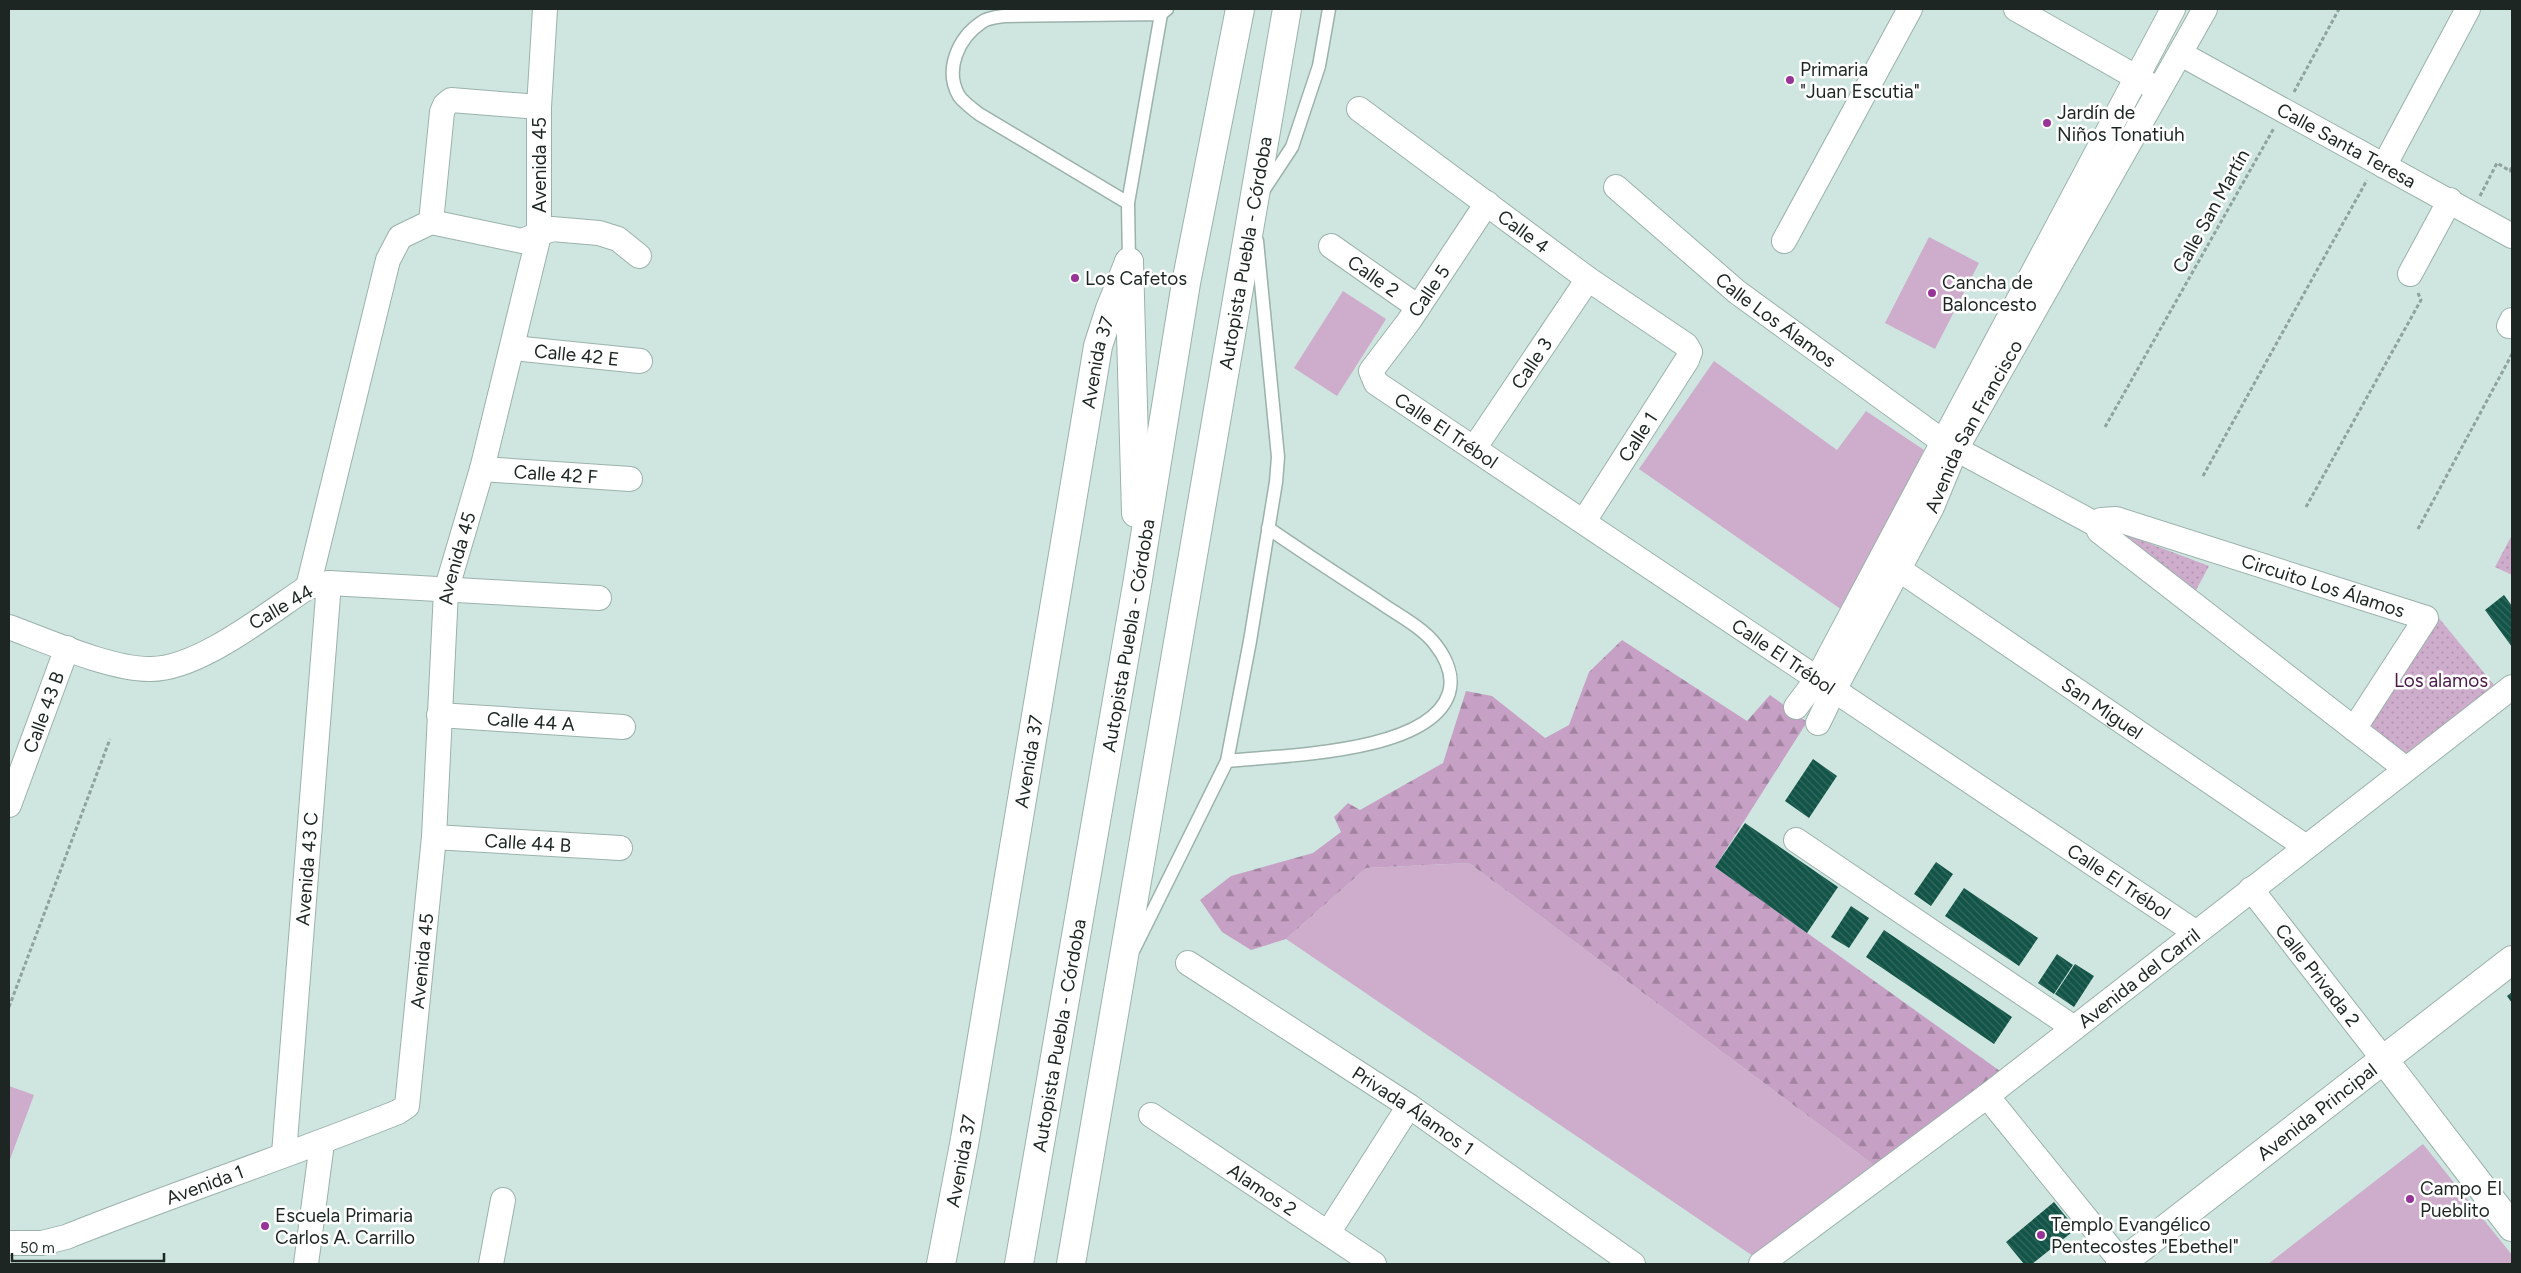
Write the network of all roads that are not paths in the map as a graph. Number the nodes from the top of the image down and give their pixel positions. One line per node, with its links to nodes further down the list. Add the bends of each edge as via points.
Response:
1 (545, 9): 14 (street, Avenida 45)
2 (1240, 9): 46 (main road, Autopista Puebla - Córdoba, via 1186,283)
3 (1287, 9): 21 (main road, Autopista Puebla - Córdoba)
4 (1329, 9): 21 (lane, via 1319,66 1292,147)
5 (1910, 9): 25 (street)
6 (2016, 9): 12 (street)
7 (2174, 9): 12 (street, Avenida San Francisco)
8 (2205, 9): 11 (street, Avenida San Francisco)
9 (2468, 9): 16 (street)
10 (1164, 11): 20 (lane); 20 (lane, via 1004,16 982,21 956,53 951,76 960,96 979,114)
11 (2182, 54): 13 (street, Avenida San Francisco); 16 (street, Calle Santa Teresa)
12 (2136, 78): 13 (street); 36 (street, Avenida San Francisco)
13 (2160, 91): 36 (street, Avenida San Francisco)
14 (539, 107): 22 (street, via 452,100 445,105); 23 (street, Avenida 45)
15 (1359, 109): 19 (street, Calle 4)
16 (2381, 164): 18 (street, Calle Santa Teresa)
17 (1616, 187): 36 (street, Calle Los Álamos, via 1737,292)
18 (2450, 200): 24 (street, Calle Santa Teresa); 29 (street)
19 (1487, 202): 30 (street, Calle 4); 31 (street, Calle 5)
20 (1128, 203): 28 (lane)
21 (1253, 206): 43 (lane, via 1278,457); 69 (main road, Autopista Puebla - Córdoba)
22 (431, 222): 23 (street, via 522,241); 45 (street, Avenida 43 C, via 400,237 388,260)
23 (539, 235): 27 (street, via 552,229 599,233 618,240); 32 (street, Avenida 45)
24 (2512, 236)
25 (1784, 241)
26 (1330, 246): 31 (street, Calle 2)
27 (639, 256)
28 (1129, 262): 46 (main road); 84 (main road, Avenida 37, via 1098,346)
29 (2410, 274)
30 (1588, 279): 33 (street, Calle 4, via 1686,345); 37 (street, Calle 3)
31 (1418, 307): 35 (street, Calle 5, via 1371,371)
32 (513, 348): 34 (street, Calle 42 E); 38 (street, Avenida 45)
33 (1690, 352): 41 (street, Calle 1)
34 (640, 361)
35 (1372, 378): 37 (street, Calle El Trébol)
36 (1949, 445): 40 (street, Avenida San Francisco); 42 (street)
37 (1475, 447): 41 (street, Calle El Trébol)
38 (482, 470): 39 (street, Calle 42 F); 47 (street, Avenida 45)
39 (630, 479)
40 (1923, 503): 44 (street, Avenida San Francisco); 51 (street, Avenida San Francisco)
41 (1584, 521): 51 (street, Calle El Trébol)
42 (2097, 525): 57 (street, via 2099,531); 57 (street, Circuito Los Álamos, via 2101,520 2116,519 2426,618)
43 (1268, 528): 58 (lane); 58 (lane, via 1407,620 1435,644 1450,669 1451,686 1446,703 1423,726 1387,741)
44 (1900, 570): 51 (street, Avenida San Francisco); 63 (street, San Miguel)
45 (318, 585): 47 (street, Calle 44); 50 (street, Calle 44, via 197,659 176,665 152,670 122,667); 77 (street, Avenida 43 C)
46 (1137, 585): 85 (main road, Autopista Puebla - Córdoba)
47 (446, 591): 48 (street, Calle 44); 54 (street, Avenida 45)
48 (599, 598)
49 (9, 627): 50 (street, Calle 44)
50 (66, 648): 60 (street, Calle 43 B)
51 (1825, 684): 53 (street); 55 (street); 66 (street, Calle El Trébol)
52 (2512, 687): 59 (street, Avenida del Carril)
53 (1796, 707)
54 (440, 715): 56 (street, Calle 44 A); 61 (street, Avenida 45)
55 (1818, 723)
56 (623, 727)
57 (2354, 729): 59 (street)
58 (1227, 761): 69 (lane)
59 (2406, 770): 63 (street, Avenida del Carril)
60 (9, 805)
61 (434, 836): 64 (street, Calle 44 B); 74 (street, Avenida 45, via 407,1106)
62 (1796, 840): 70 (street)
63 (2306, 847): 65 (street, Avenida del Carril)
64 (620, 848)
65 (2251, 889): 66 (street, Avenida del Carril); 71 (street, Calle Privada 2)
66 (2195, 932): 70 (street, Avenida del Carril)
67 (2512, 960): 71 (main road, Avenida Principal)
68 (1188, 963): 73 (street, Privada Álamos 1)
69 (1121, 976): 86 (main road, Autopista Puebla - Córdoba)
70 (2074, 1028): 72 (street, Avenida del Carril)
71 (2384, 1060): 79 (main road); 90 (main road, Avenida Principal)
72 (1987, 1096): 89 (street, Avenida del Carril); 90 (street)
73 (1409, 1106): 80 (street); 88 (street, Privada Álamos 1)
74 (398, 1112): 76 (street, Avenida 1)
75 (1151, 1115): 80 (street, Alamos 2)
76 (322, 1142): 77 (street, Avenida 1); 82 (street)
77 (284, 1154): 81 (street, Avenida 1, via 66,1237 42,1243)
78 (503, 1200): 83 (street)
79 (2512, 1227)
80 (1328, 1233): 87 (street, Alamos 2)
81 (9, 1243)
82 (306, 1264)
83 (491, 1264)
84 (941, 1264)
85 (1019, 1264)
86 (1071, 1264)
87 (1374, 1264)
88 (1633, 1264)
89 (1761, 1264)
90 (2122, 1264)

